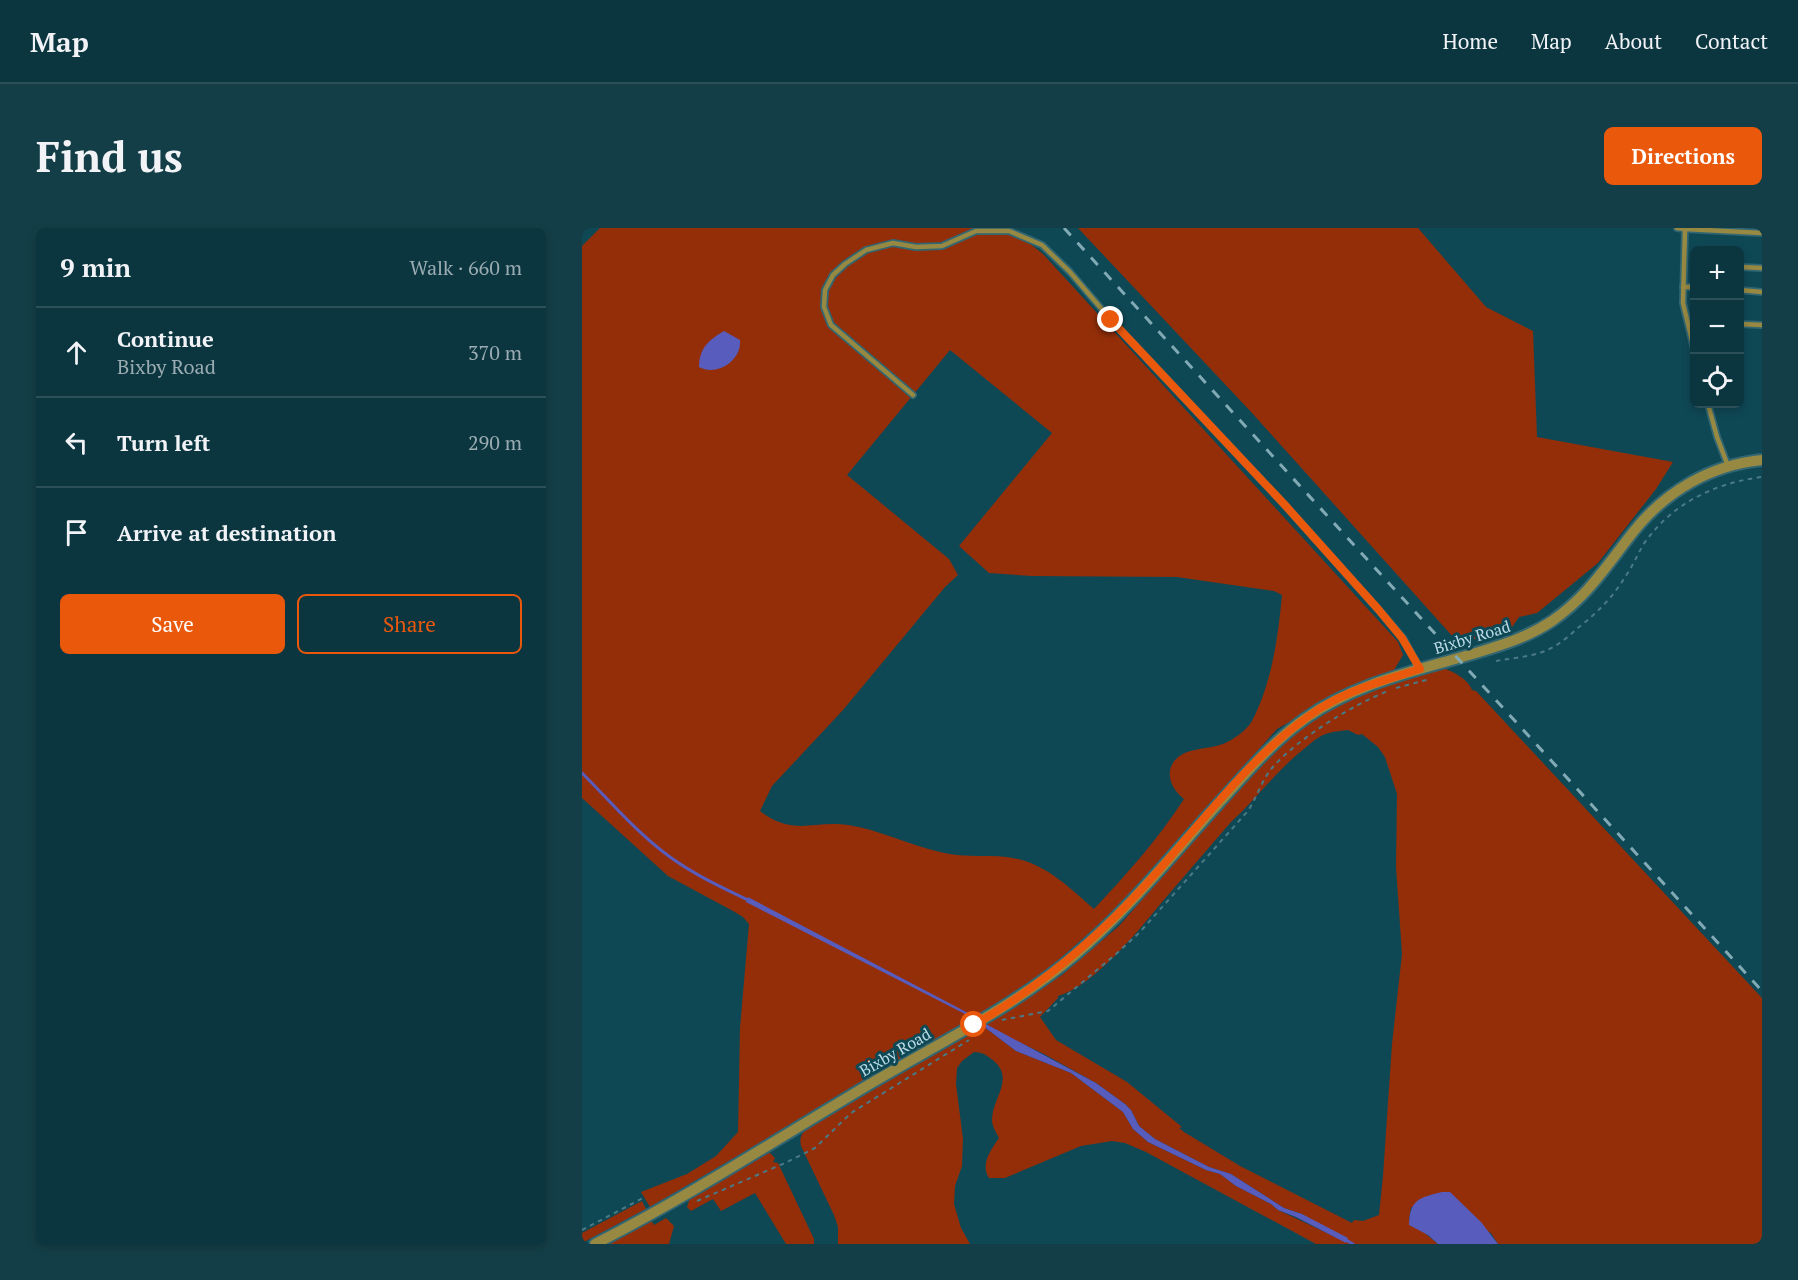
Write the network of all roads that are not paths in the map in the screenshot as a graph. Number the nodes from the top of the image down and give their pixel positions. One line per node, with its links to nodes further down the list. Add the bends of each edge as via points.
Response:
1 (1677, 228): 2 (lane)
2 (1685, 229): 3 (lane); 6 (lane)
3 (1762, 233)
4 (1744, 267): 5 (lane)
5 (1762, 268)
6 (1683, 286): 7 (lane); 12 (lane)
7 (1690, 287)
8 (1744, 290): 9 (lane)
9 (1762, 292)
10 (1744, 324): 11 (lane)
11 (1762, 325)
12 (1690, 330)
13 (913, 395): 17 (lane, via 831,325 824,307 825,290 834,275 866,250 893,243 942,246 976,231 1009,231 1042,245 1378,609 1402,638)
14 (1709, 408): 16 (lane)
15 (1762, 460): 16 (street, Bixby Road)
16 (1728, 466): 17 (street, Bixby Road, via 1686,485 1659,504 1587,592 1549,623 1518,639)
17 (1420, 669): 18 (street, Bixby Road, via 1340,698 1280,739 1257,759 1140,891 1093,939 1051,974 974,1025)
18 (595, 1244)

